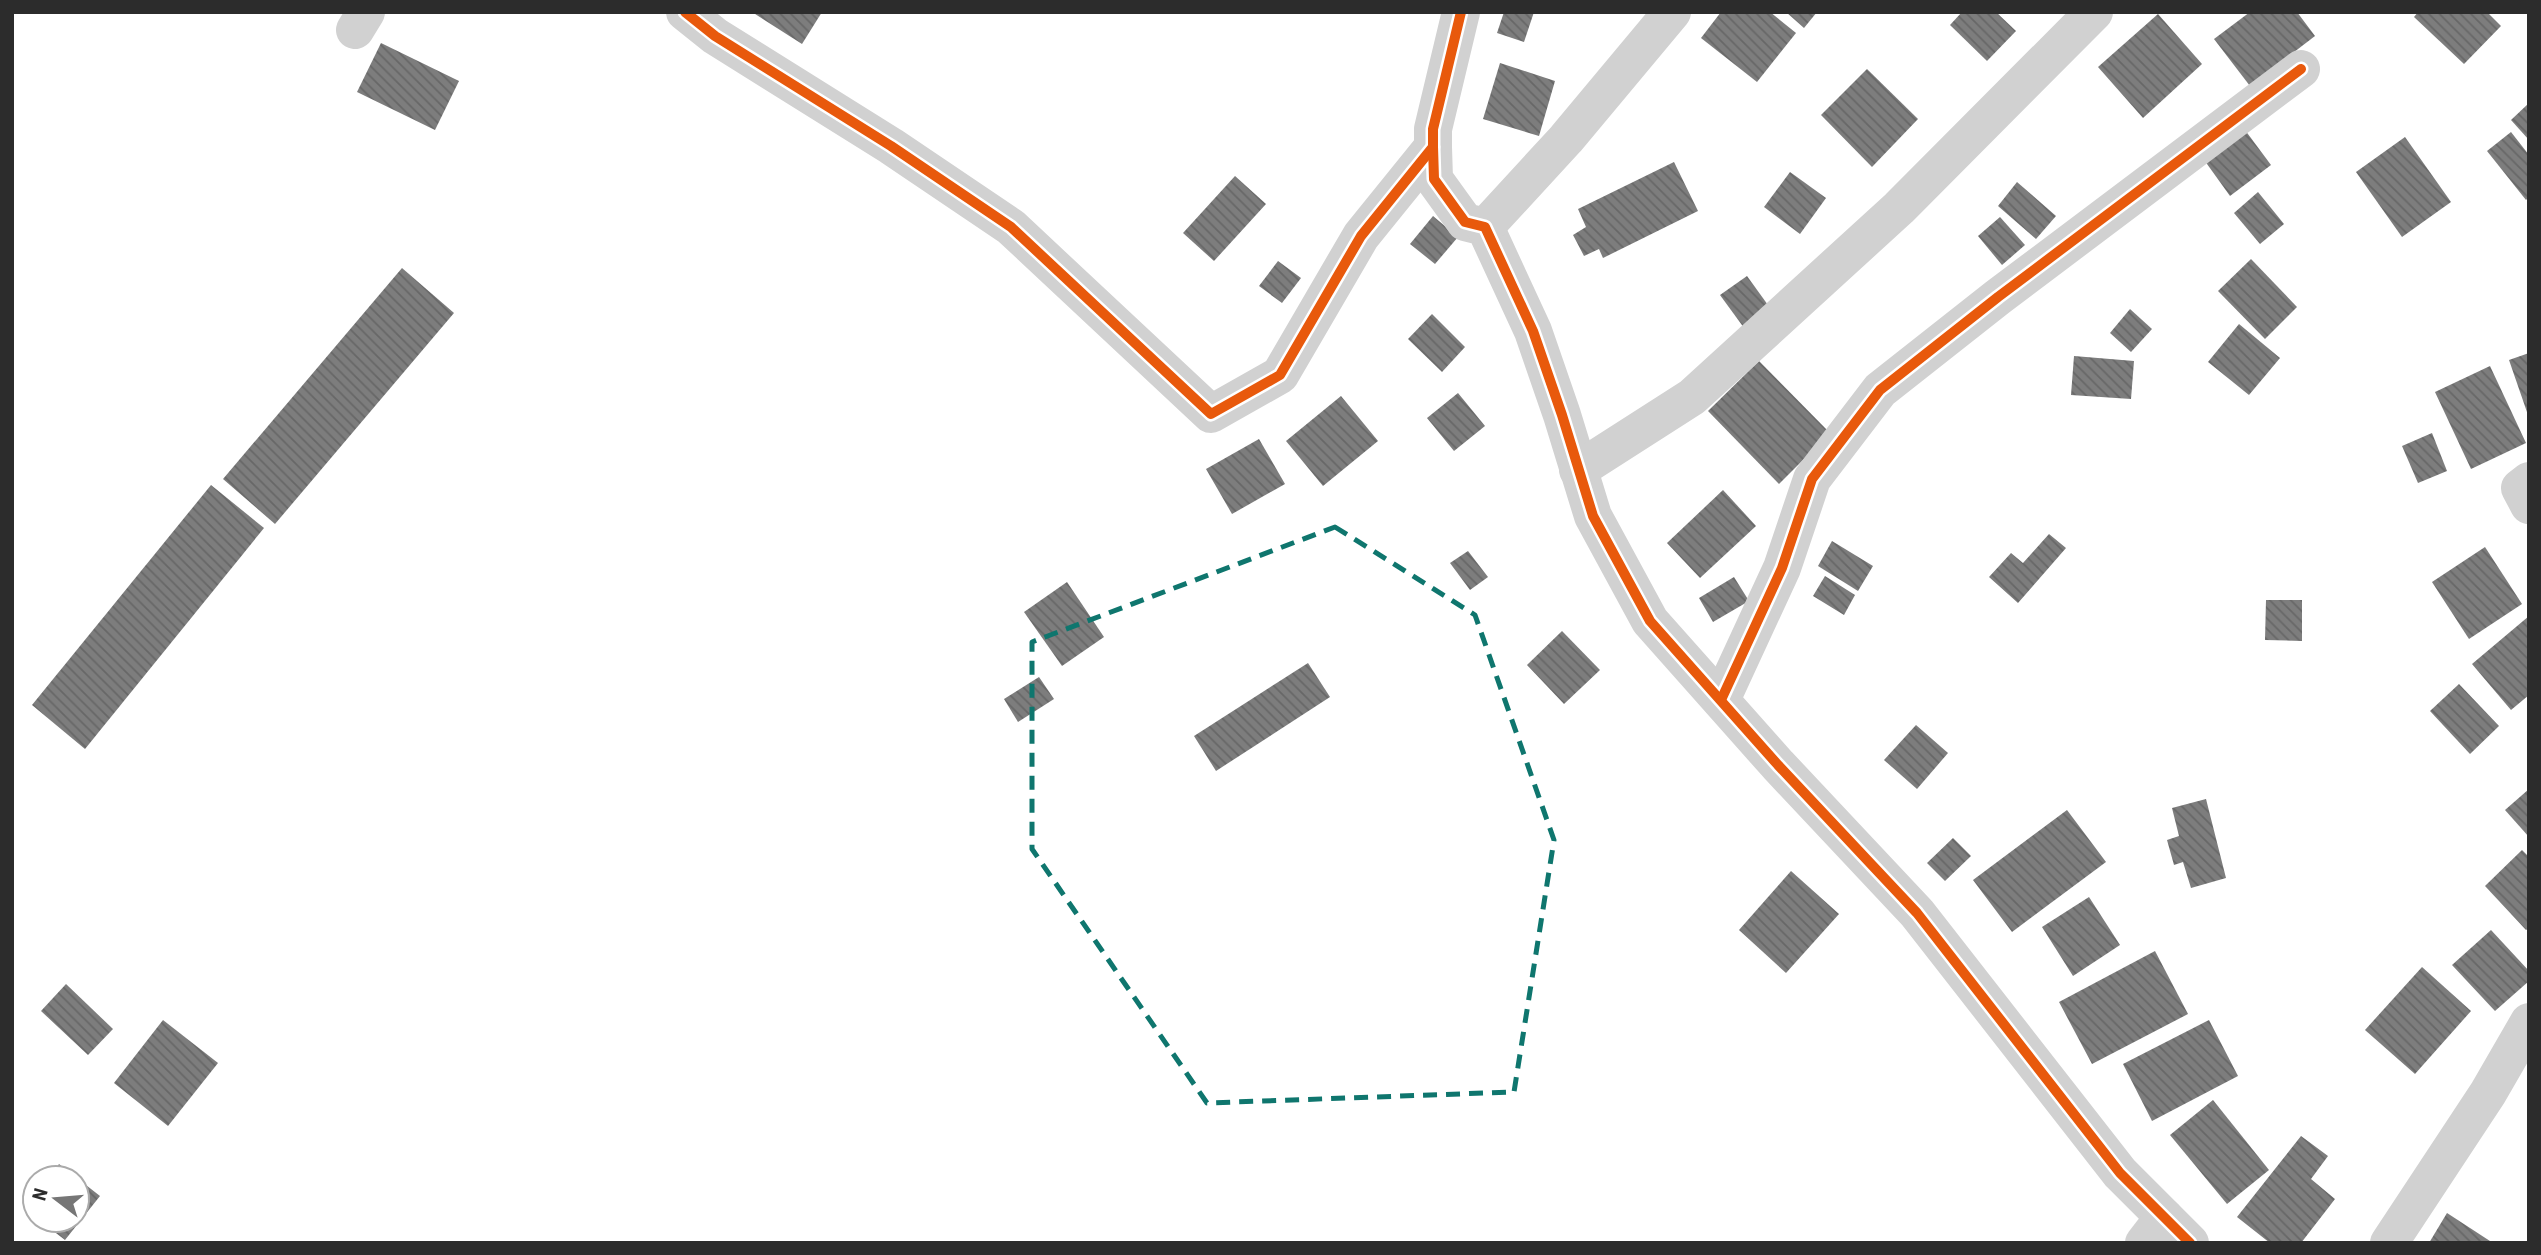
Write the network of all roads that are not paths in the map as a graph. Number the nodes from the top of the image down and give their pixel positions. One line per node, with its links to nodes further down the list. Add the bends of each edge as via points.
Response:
1 (685, 12): 6 (street, via 715,36 1011,227 1211,414 1280,375 1361,236)
2 (1461, 12): 6 (street, via 1433,129)
3 (1672, 12): 7 (street)
4 (2094, 12): 8 (street, via 1899,208 1692,397)
5 (2301, 69): 11 (street, via 1880,390 1812,479 1782,568)
6 (1433, 147): 7 (street, via 1434,179 1465,222)
7 (1485, 227): 8 (street, via 1533,331)
8 (1578, 470): 11 (street, via 1593,516 1650,621)
9 (2529, 481): 10 (street, via 2520,488)
10 (2529, 505)
11 (1721, 699): 13 (street, via 1917,913)
12 (2529, 1022): 14 (street)
13 (2166, 1234)
14 (2389, 1243)

